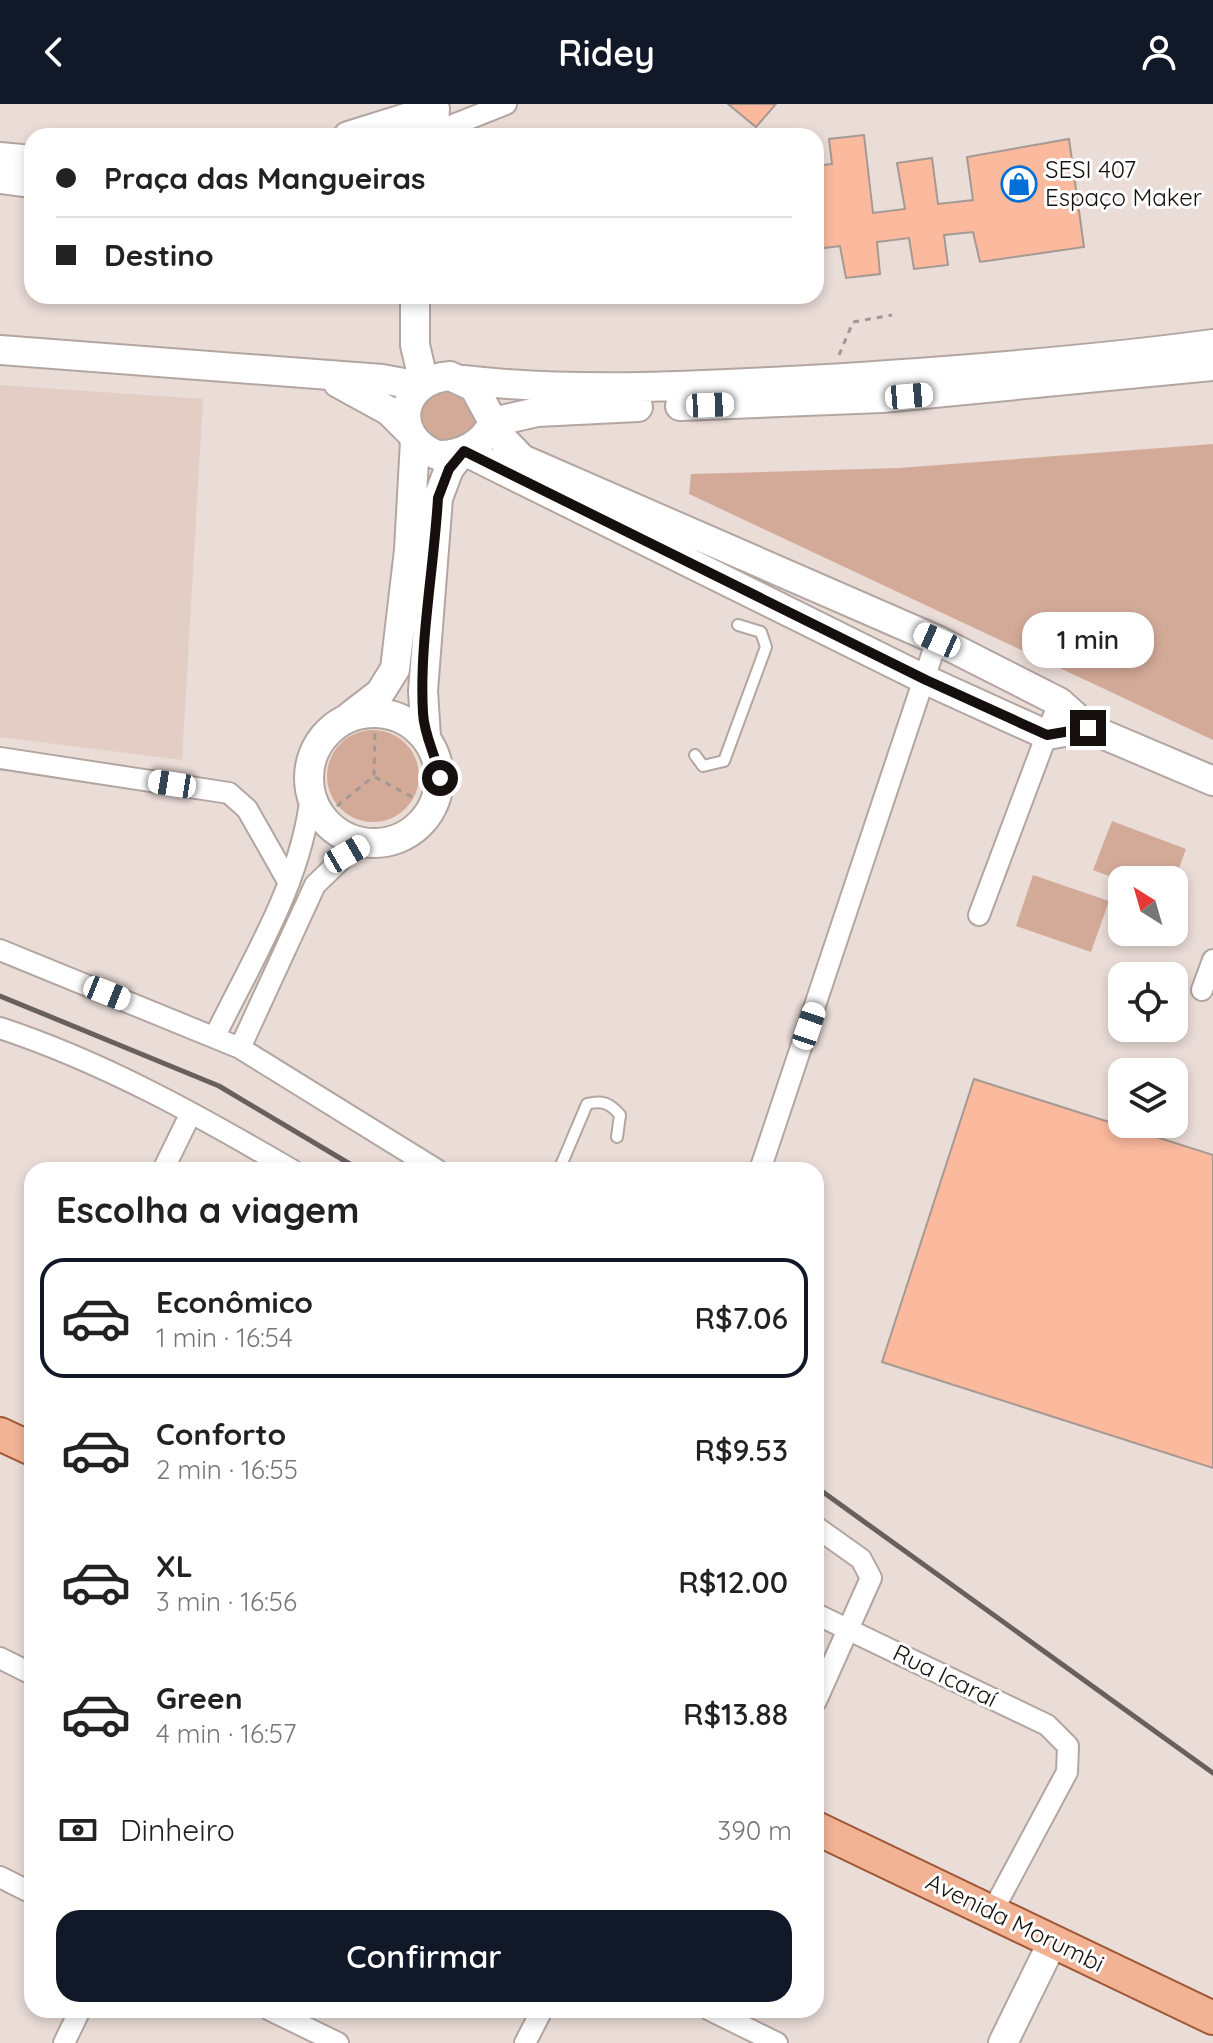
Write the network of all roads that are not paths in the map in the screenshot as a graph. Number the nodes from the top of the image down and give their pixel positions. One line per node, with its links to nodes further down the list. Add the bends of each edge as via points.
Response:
1 (506, 104): 2 (street)
2 (428, 125): 3 (street)
3 (406, 128)
4 (0, 157): 5 (street)
5 (24, 159)
6 (0, 179): 7 (street)
7 (24, 182)
8 (415, 304): 14 (street, via 415,345)
9 (432, 304): 14 (street)
10 (1213, 344): 14 (street, via 903,375 629,390)
11 (0, 350): 13 (street)
12 (1213, 366): 15 (street, via 882,398 522,414)
13 (314, 376): 14 (street); 16 (street, via 366,396)
14 (436, 381): 15 (street, via 481,397); 16 (street, via 407,406)
15 (492, 424): 17 (street); 19 (street, via 522,459)
16 (412, 435): 17 (street, via 437,455); 22 (street, via 409,550 395,669 370,703)
17 (463, 451): 20 (street); 25 (street, via 438,498 423,691)
18 (738, 625): 26 (lane, via 761,632 766,647 724,761 703,766)
19 (937, 640): 20 (street); 21 (street)
20 (926, 680): 24 (street); 45 (street)
21 (1059, 702): 23 (street); 24 (street)
22 (347, 718): 25 (street, via 389,714); 29 (street, via 315,748 309,769)
23 (1088, 728): 24 (street); 28 (street)
24 (1047, 735): 32 (street)
25 (426, 737): 30 (street, via 440,778 437,799 411,833 391,842)
26 (695, 755)
27 (0, 758): 31 (street, via 229,793 247,809)
28 (1213, 781)
29 (311, 794): 30 (street, via 330,828); 31 (street, via 301,854)
30 (367, 842): 38 (street, via 315,885)
31 (289, 883): 37 (street)
32 (979, 915)
33 (0, 950): 37 (street)
34 (1213, 960): 35 (street)
35 (1202, 990)
36 (0, 1028): 39 (street, via 57,1046)
37 (215, 1036): 38 (street)
38 (240, 1048): 43 (street)
39 (191, 1113): 41 (street); 42 (street)
40 (617, 1137): 44 (lane, via 620,1115 613,1107 600,1101 587,1104)
41 (167, 1162)
42 (278, 1162)
43 (424, 1162)
44 (562, 1162)
45 (763, 1162)
46 (824, 1533): 48 (street, via 868,1568 871,1578)
47 (824, 1618): 48 (street, Rua Icaraí)
48 (849, 1630): 51 (street); 55 (street, Rua Icaraí, via 1047,1725 1068,1746 1067,1772)
49 (0, 1658): 50 (street)
50 (24, 1670)
51 (824, 1684)
52 (824, 1832): 55 (main road, Avenida Morumbi)
53 (0, 1877): 54 (street)
54 (24, 1889)
55 (992, 1912): 56 (main road, Avenida Morumbi)
56 (1053, 1941): 61 (main road, Avenida Morumbi); 66 (street)
57 (76, 2018): 62 (street)
58 (286, 2018): 63 (street)
59 (538, 2018): 64 (street)
60 (726, 2018): 65 (street)
61 (1213, 2018)
62 (64, 2043)
63 (338, 2043)
64 (525, 2043)
65 (777, 2043)
66 (1003, 2043)

